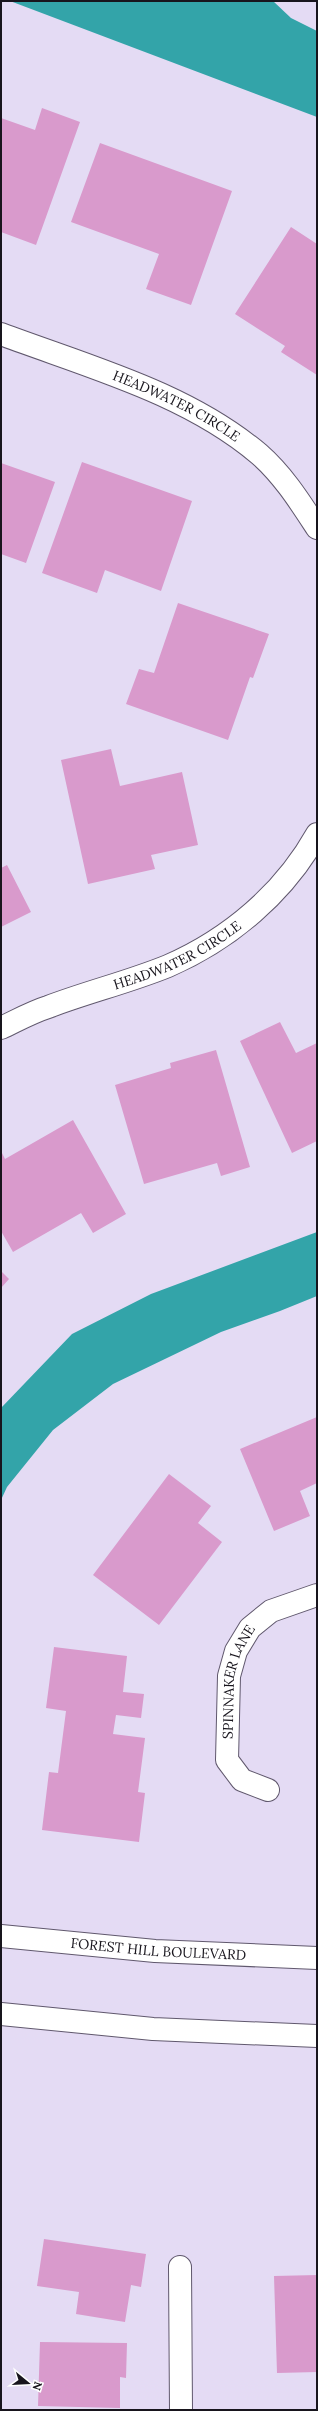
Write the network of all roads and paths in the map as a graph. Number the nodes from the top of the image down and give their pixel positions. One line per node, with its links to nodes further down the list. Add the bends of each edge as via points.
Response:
1 (1, 334): 2 (street, HEADWATER CIRCLE, via 173,399 219,424 260,455 295,494)
2 (317, 528)
3 (317, 834): 4 (street, HEADWATER CIRCLE, via 306,853 274,893 214,943 168,966 46,1007)
4 (1, 1028)
5 (317, 1595): 6 (street, SPINNAKER LANE, via 271,1611 250,1628 236,1651 228,1676 227,1760 242,1780)
6 (268, 1790)
7 (1, 1936): 8 (street, FOREST HILL BOULEVARD, via 155,1951)
8 (317, 1958)
9 (1, 2014): 10 (street, via 153,2029)
10 (317, 2036)
11 (180, 2268): 12 (street)
12 (181, 2410)

